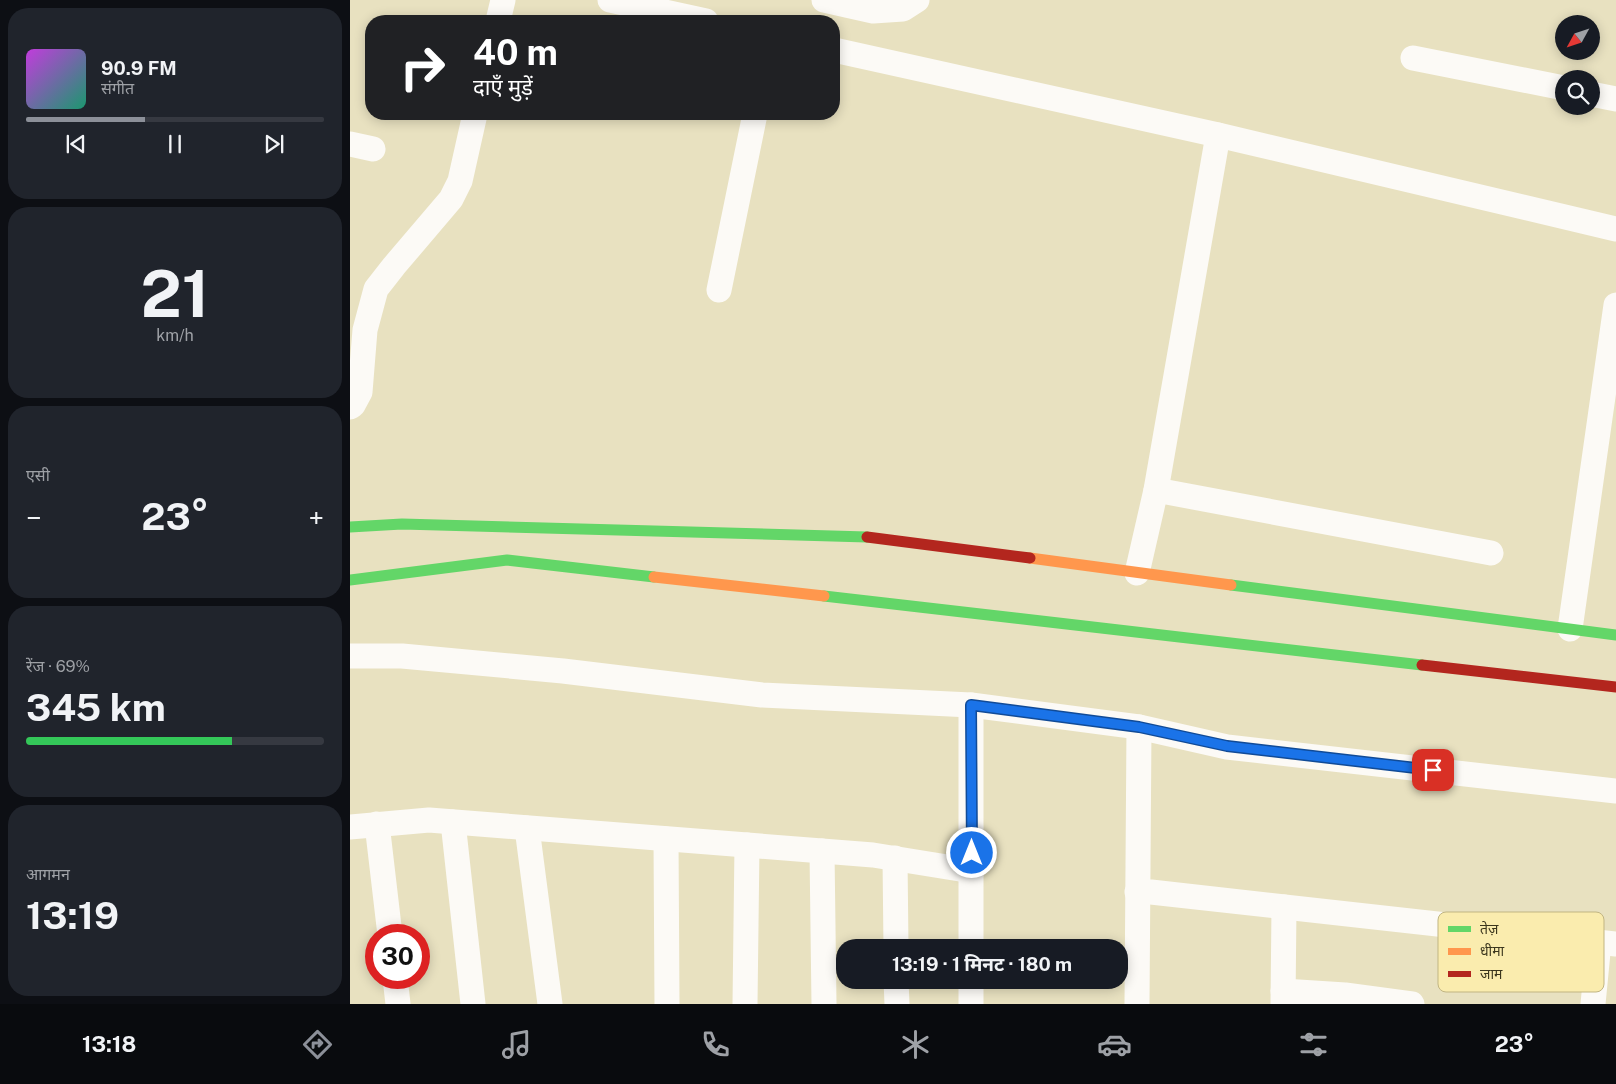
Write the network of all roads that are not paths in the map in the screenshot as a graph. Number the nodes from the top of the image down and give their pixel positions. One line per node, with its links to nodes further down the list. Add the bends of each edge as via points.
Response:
1 (503, 0): 5 (street)
2 (610, 0): 6 (street)
3 (824, 0): 4 (street, via 873,11 903,9)
4 (917, 0)
5 (499, 15)
6 (679, 15)
7 (840, 51): 14 (street)
8 (1413, 58): 9 (street)
9 (1555, 86)
10 (1600, 96): 11 (street)
11 (1616, 99)
12 (474, 120): 18 (street, via 460,181 451,199 376,289 365,330 360,392)
13 (754, 120): 16 (street)
14 (1218, 135): 15 (street); 20 (street)
15 (1616, 229)
16 (719, 290)
17 (1616, 305): 19 (street)
18 (350, 407)
19 (1607, 425): 25 (street)
20 (1156, 490): 22 (street); 23 (street)
21 (350, 527): 23 (main road, via 402,524 865,537)
22 (1491, 553)
23 (1138, 573): 25 (main road)
24 (350, 580): 28 (main road, via 507,560)
25 (1570, 629): 26 (main road)
26 (1616, 635)
27 (350, 656): 29 (street, via 402,656 563,671 762,695)
28 (1616, 688)
29 (971, 705): 30 (street); 40 (street)
30 (1139, 727): 31 (street, via 1227,746); 41 (street)
31 (1616, 791)
32 (453, 822): 33 (street, via 430,820); 35 (street); 54 (street)
33 (377, 824): 34 (street); 43 (street)
34 (350, 827)
35 (527, 828): 36 (street); 55 (street)
36 (666, 839): 37 (street); 56 (street)
37 (747, 845): 38 (street); 57 (street)
38 (822, 851): 39 (street); 58 (street)
39 (895, 858): 40 (street); 45 (street)
40 (972, 871): 46 (street)
41 (1137, 892): 42 (street); 61 (street)
42 (1284, 907): 44 (street); 52 (street)
43 (389, 924)
44 (1438, 924)
45 (896, 939)
46 (971, 939)
47 (1608, 943): 48 (street)
48 (1604, 959)
49 (396, 989): 53 (street)
50 (896, 989): 59 (street)
51 (971, 989): 60 (street)
52 (1283, 997): 62 (street, via 1345,995)
53 (398, 1004)
54 (473, 1004)
55 (550, 1004)
56 (667, 1004)
57 (745, 1004)
58 (824, 1004)
59 (897, 1004)
60 (971, 1004)
61 (1137, 1004)
62 (1412, 1004)

